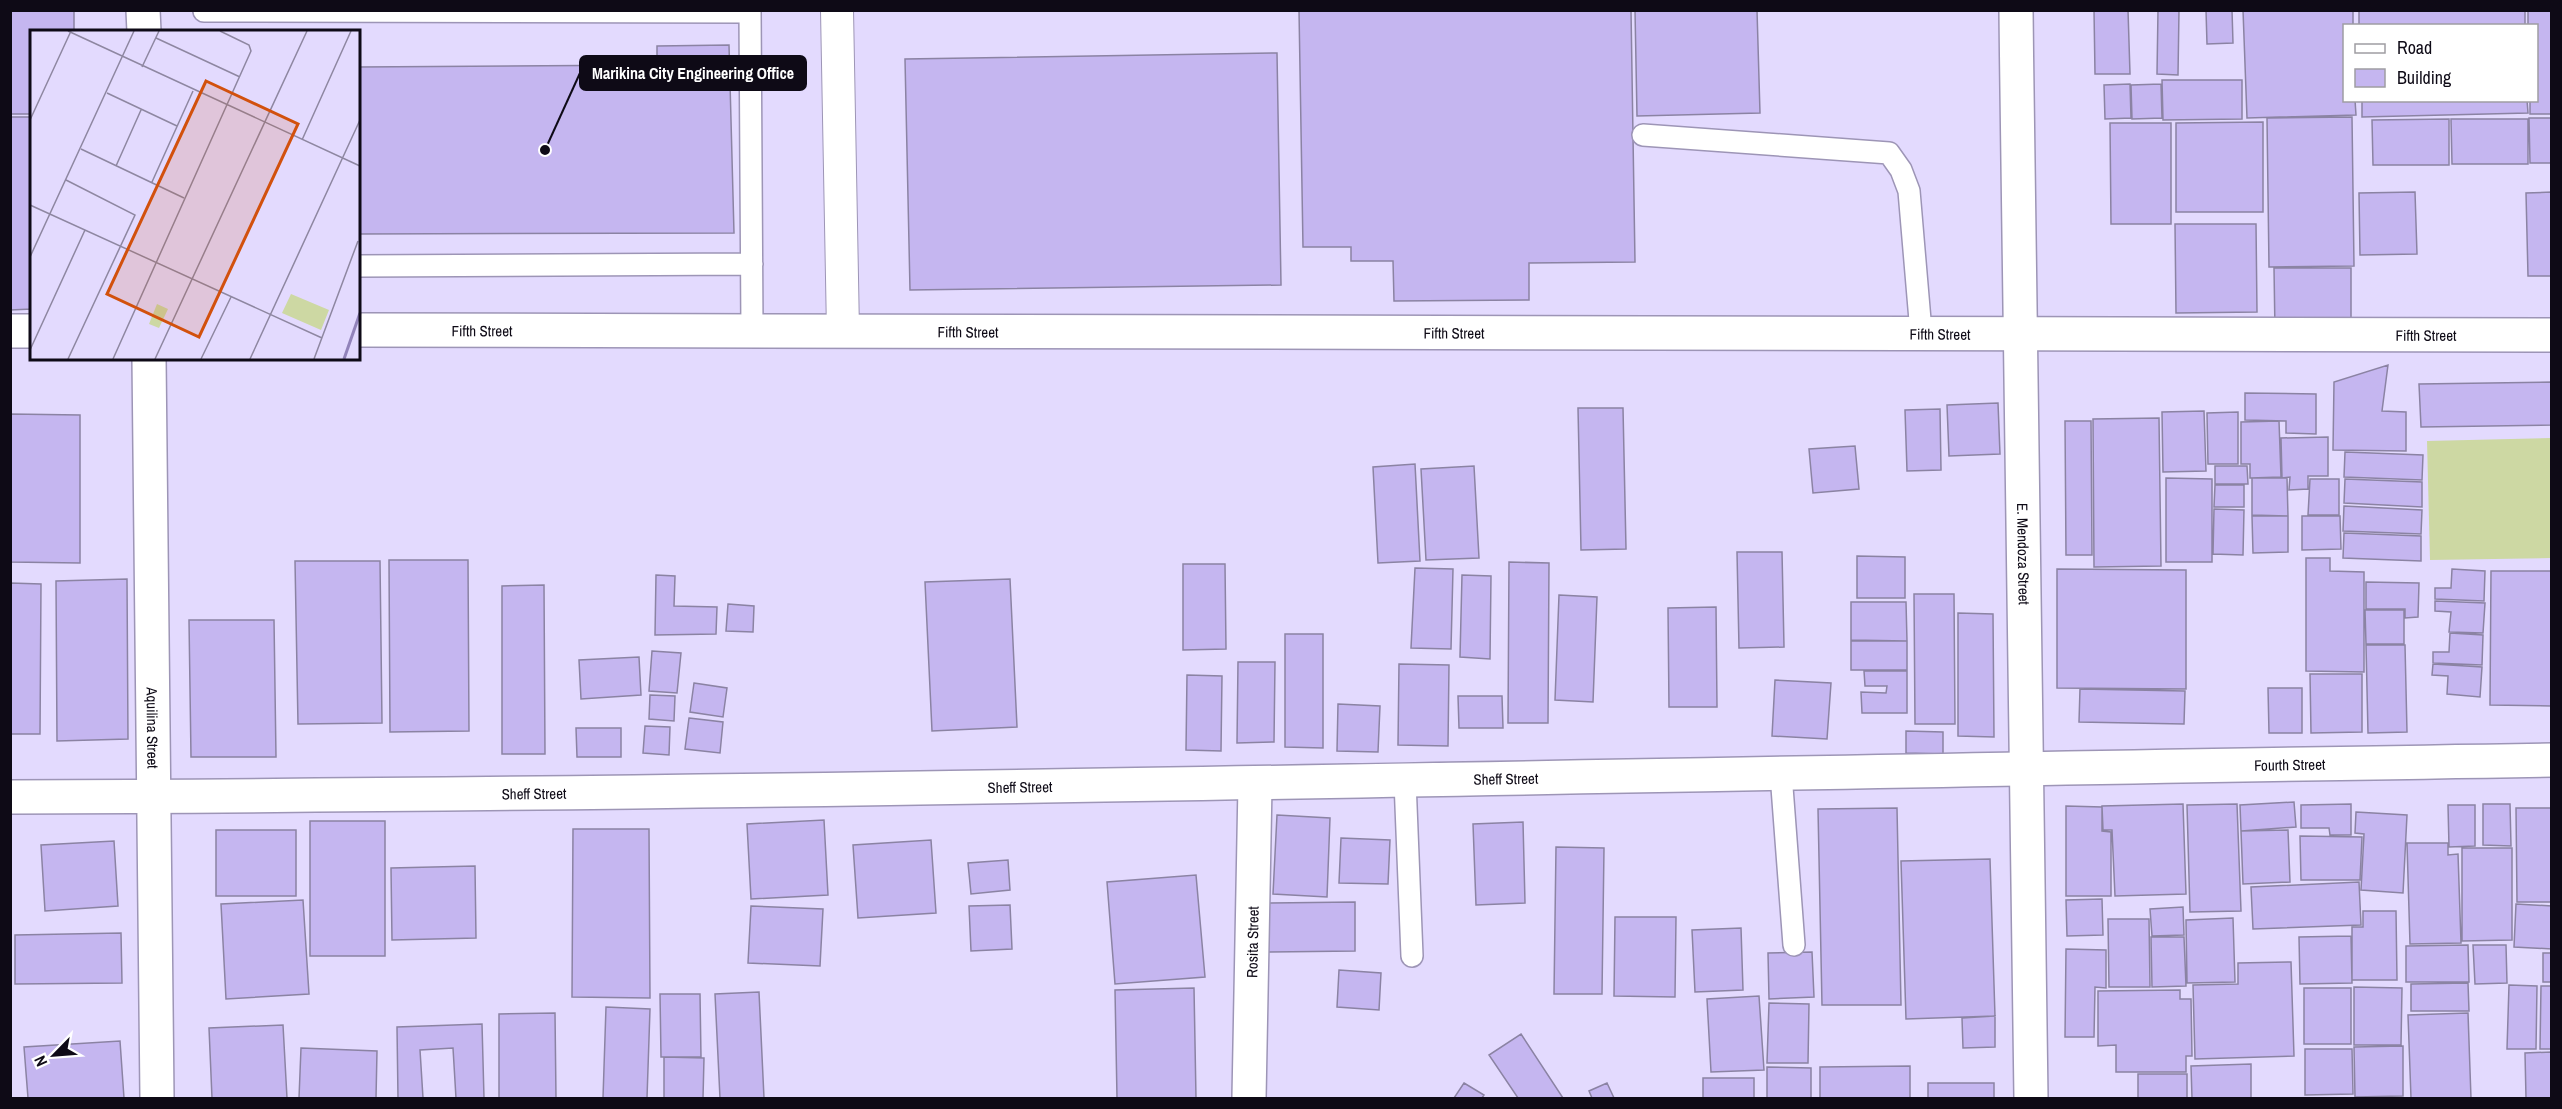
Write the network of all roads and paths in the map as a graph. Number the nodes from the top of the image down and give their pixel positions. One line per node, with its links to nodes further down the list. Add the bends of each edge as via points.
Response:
1 (143, 10): 6 (street)
2 (837, 10): 14 (street)
3 (2016, 10): 17 (street, E. Mendoza Street)
4 (204, 11): 5 (lane); 7 (lane)
5 (750, 11): 9 (lane)
6 (144, 30)
7 (204, 30)
8 (1643, 135): 16 (lane, via 1889,153 1909,191)
9 (752, 264): 10 (lane); 12 (lane)
10 (360, 266)
11 (360, 330): 12 (street, Fifth Street)
12 (752, 330): 14 (street, Fifth Street)
13 (30, 331): 15 (street)
14 (843, 331): 16 (street, Fifth Street)
15 (10, 332)
16 (1921, 332): 17 (street, Fifth Street)
17 (2019, 333): 18 (street, Fifth Street); 21 (street, E. Mendoza Street)
18 (2552, 335)
19 (149, 360): 26 (street, Aquilina Street)
20 (2552, 760): 21 (street, Fourth Street)
21 (2028, 768): 22 (street, Sheff Street); 31 (street, E. Mendoza Street)
22 (1781, 774): 23 (street, Sheff Street); 27 (lane)
23 (1405, 781): 24 (street, Sheff Street); 28 (lane)
24 (1255, 785): 26 (street, Sheff Street); 30 (street, Rosita Street)
25 (10, 797): 26 (street, Sheff Street)
26 (153, 797): 29 (street, Aquilina Street)
27 (1794, 945)
28 (1412, 956)
29 (157, 1098)
30 (1249, 1098)
31 (2031, 1098)

